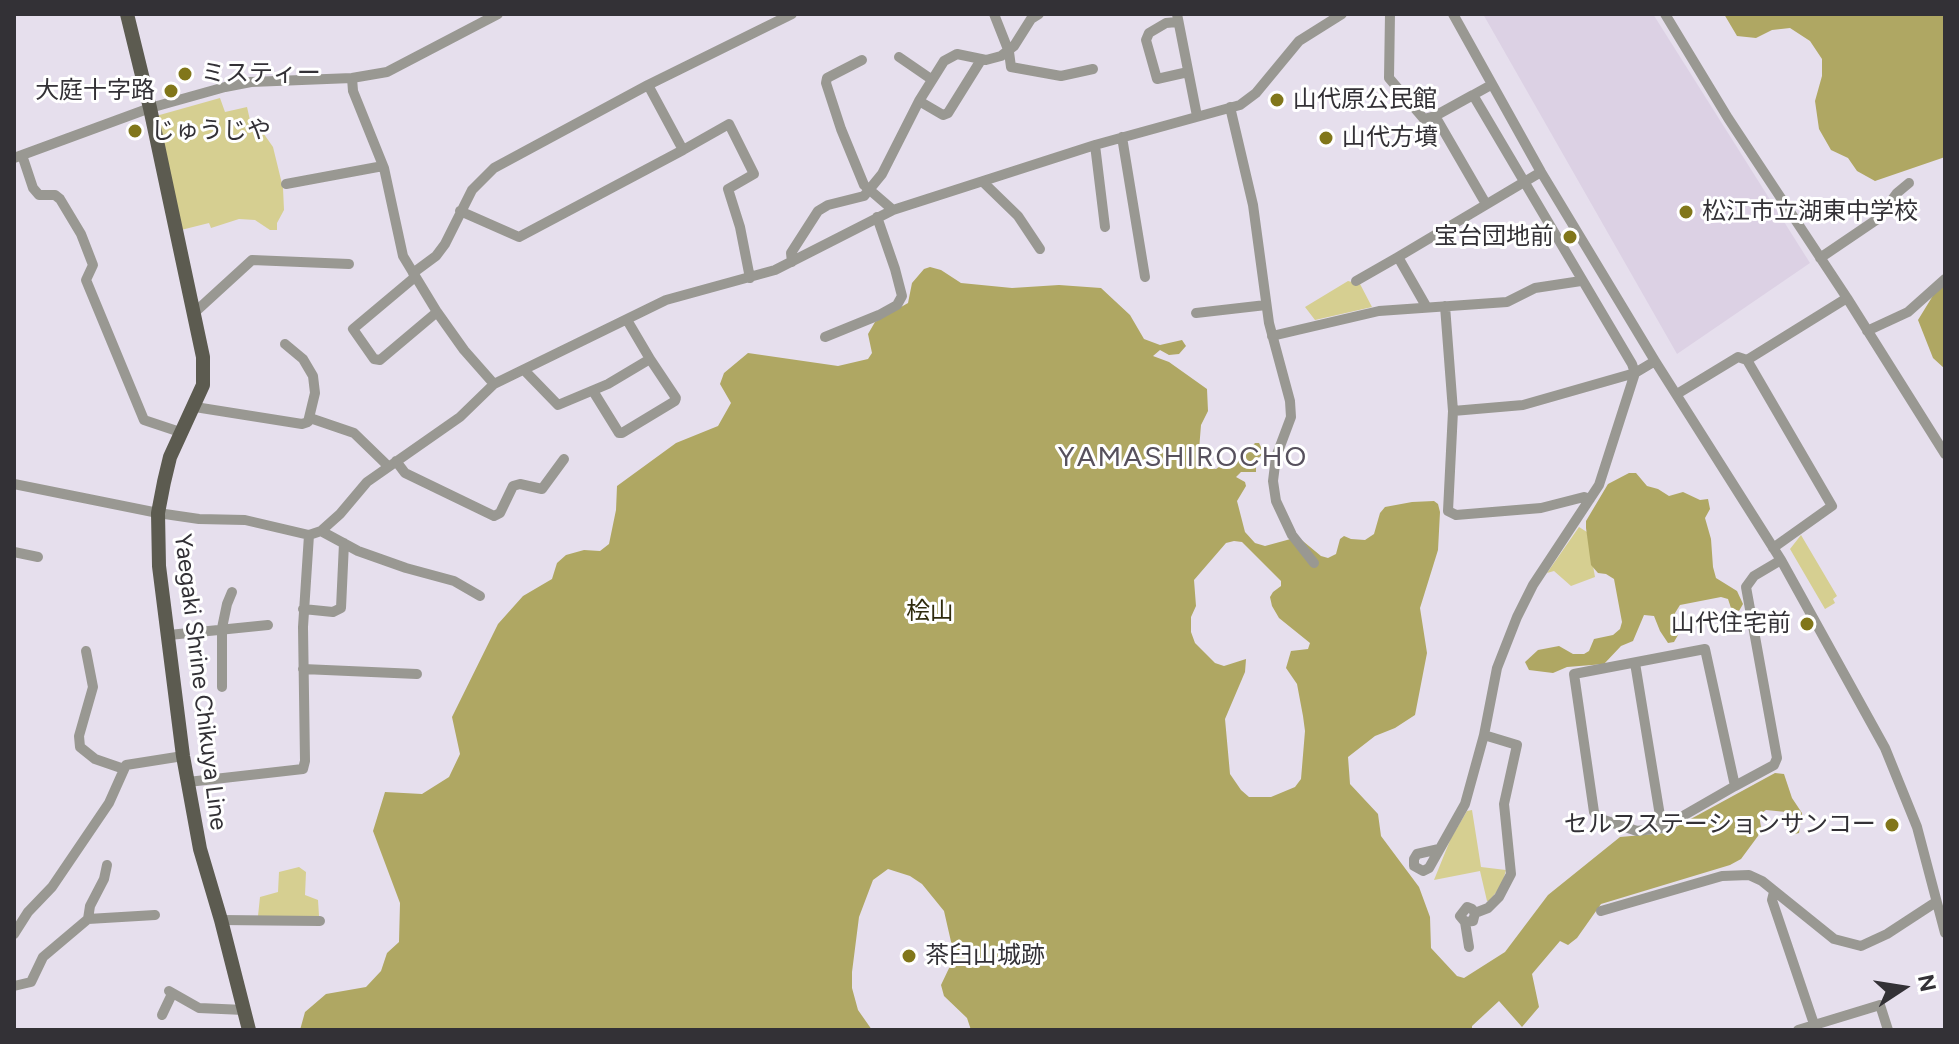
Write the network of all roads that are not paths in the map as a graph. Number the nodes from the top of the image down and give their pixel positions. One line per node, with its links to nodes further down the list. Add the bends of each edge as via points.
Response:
1 (127, 14): 24 (main road, Yaegaki Shrine Chikuya Line)
2 (498, 14): 17 (street, via 387,72)
3 (792, 14): 19 (street)
4 (994, 14): 11 (street)
5 (1039, 14): 11 (street)
6 (1342, 14): 23 (street, via 1299,41 1253,97)
7 (1390, 14): 26 (street, via 1389,78 1424,119)
8 (1453, 14): 20 (street)
9 (1665, 14): 45 (street)
10 (1177, 18): 16 (street); 16 (street, via 1146,40 1157,79)
11 (1009, 52): 14 (street); 15 (street, via 1011,67 1061,76)
12 (899, 57): 18 (street)
13 (862, 60): 37 (street, via 826,83)
14 (981, 60): 18 (street, via 951,56); 22 (street, via 948,113)
15 (1093, 69)
16 (1188, 72): 25 (street)
17 (352, 78): 24 (street, via 251,82); 31 (street)
18 (931, 79): 22 (street)
19 (648, 85): 29 (street); 40 (street, via 494,168)
20 (1491, 85): 21 (street); 32 (street)
21 (1473, 95): 26 (street); 34 (street)
22 (919, 101): 37 (street)
23 (1230, 107): 25 (street); 55 (street, via 1253,205)
24 (150, 108): 30 (street); 59 (main road, Yaegaki Shrine Chikuya Line)
25 (1197, 116): 27 (street)
26 (1435, 116): 38 (street)
27 (1122, 137): 28 (street); 49 (street)
28 (1095, 145): 33 (street); 42 (street)
29 (683, 150): 40 (street, via 519,237); 50 (street, via 729,124 754,174 728,189)
30 (18, 157): 77 (street, via 33,188 39,195 60,199 81,234 93,265 86,280 144,420)
31 (383, 166): 36 (street); 48 (street, via 403,256)
32 (1541, 172): 34 (street); 68 (street)
33 (983, 182): 39 (street); 43 (street, via 1018,216)
34 (1524, 182): 38 (street); 53 (street)
35 (1909, 183): 45 (street, via 1879,218)
36 (286, 184)
37 (869, 190): 39 (street); 46 (street, via 818,211 791,253)
38 (1486, 204): 44 (street)
39 (893, 210): 41 (street)
40 (460, 211): 48 (street, via 445,244)
41 (877, 217): 46 (street); 64 (street, via 902,296 879,315)
42 (1105, 227)
43 (1040, 249)
44 (1398, 257): 52 (street); 56 (street)
45 (1820, 258): 54 (street)
46 (792, 262): 50 (street)
47 (349, 264): 59 (street, via 252,260)
48 (414, 275): 58 (street); 58 (street, via 353,329 380,360)
49 (1145, 277)
50 (750, 278): 61 (street, via 680,295)
51 (1945, 279): 62 (street, via 1908,312)
52 (1356, 281)
53 (1581, 281): 57 (street, via 1535,288 1507,302); 70 (street)
54 (1847, 298): 62 (street); 67 (street)
55 (1266, 305): 60 (street); 63 (street)
56 (1426, 306): 57 (street); 63 (street, via 1379,311)
57 (1445, 306): 75 (street)
58 (437, 312): 71 (street)
59 (194, 313): 74 (main road, Yaegaki Shrine Chikuya Line, via 204,372)
60 (1196, 313)
61 (627, 320): 66 (street); 69 (street)
62 (1867, 331): 78 (street)
63 (1272, 336): 91 (street, via 1291,417 1276,457 1276,501 1292,535)
64 (825, 337)
65 (285, 344): 76 (street, via 313,376)
66 (650, 359): 72 (street); 72 (street, via 675,401 622,433)
67 (1747, 360): 73 (street, via 1738,357); 87 (street, via 1832,506)
68 (1655, 361): 70 (street); 73 (street)
69 (524, 370): 71 (street); 72 (street, via 558,405)
70 (1635, 373): 75 (street, via 1523,405); 82 (street)
71 (494, 384): 80 (street, via 460,417)
72 (593, 391)
73 (1677, 394): 87 (street)
74 (195, 407): 76 (street, via 302,424); 77 (main road, Yaegaki Shrine Chikuya Line)
75 (1453, 411): 82 (street, via 1448,511 1456,515 1541,508)
76 (310, 418): 80 (street, via 354,433)
77 (180, 432): 83 (main road, Yaegaki Shrine Chikuya Line)
78 (1945, 454)
79 (564, 459): 80 (street, via 543,489 513,486 494,516)
80 (392, 464): 84 (street, via 367,482)
81 (14, 484): 83 (street)
82 (1590, 499): 103 (street, via 1517,617 1497,668)
83 (158, 513): 85 (street, via 245,520); 97 (main road, Yaegaki Shrine Chikuya Line)
84 (321, 531): 85 (street); 86 (street)
85 (309, 535): 94 (street)
86 (344, 543): 93 (street, via 374,558 454,581); 94 (street, via 341,608)
87 (1773, 548): 90 (street)
88 (14, 552): 89 (street)
89 (38, 557)
90 (1781, 560): 107 (street, via 1746,587 1777,758 1774,765); 112 (street, via 1885,748 1917,827)
91 (1314, 563)
92 (232, 592): 96 (street)
93 (480, 596)
94 (303, 609): 100 (street)
95 (268, 625): 96 (street)
96 (222, 628): 97 (street); 102 (street)
97 (169, 635): 104 (main road, Yaegaki Shrine Chikuya Line)
98 (86, 651): 105 (street, via 93,687 80,747 95,759)
99 (1635, 663): 107 (street, via 1705,649); 108 (street); 108 (street, via 1574,674 1594,812 1637,831)
100 (303, 669): 101 (street); 106 (street, via 303,769)
101 (417, 674)
102 (222, 687)
103 (1484, 735): 109 (street, via 1465,804); 123 (street, via 1517,745 1504,804 1511,874 1488,908 1475,913 1463,909 1460,916)
104 (183, 756): 105 (street, via 130,763); 106 (main road, Yaegaki Shrine Chikuya Line)
105 (124, 769): 115 (street, via 116,792 80,847)
106 (188, 782): 119 (main road, Yaegaki Shrine Chikuya Line)
107 (1735, 786): 108 (street)
108 (1662, 828)
109 (1439, 849)
110 (107, 865): 117 (street)
111 (1774, 892): 112 (street, via 1834,939 1861,946); 113 (street, via 1749,875 1733,875); 127 (street, via 1772,900)
112 (1936, 902): 118 (street)
113 (1601, 911)
114 (14, 912): 115 (street)
115 (28, 912): 122 (street)
116 (155, 915): 117 (street)
117 (88, 919): 124 (street, via 43,957 31,982)
118 (1943, 919): 121 (street)
119 (221, 920): 120 (street); 125 (main road, Yaegaki Shrine Chikuya Line)
120 (320, 921)
121 (1945, 933)
122 (14, 934)
123 (1469, 947)
124 (14, 986)
125 (244, 1010): 126 (street, via 199,1008 171,992); 128 (main road, Yaegaki Shrine Chikuya Line)
126 (162, 1015)
127 (1815, 1028): 129 (street); 130 (street, via 1880,1005)
128 (249, 1030)
129 (1798, 1030)
130 (1888, 1030)

